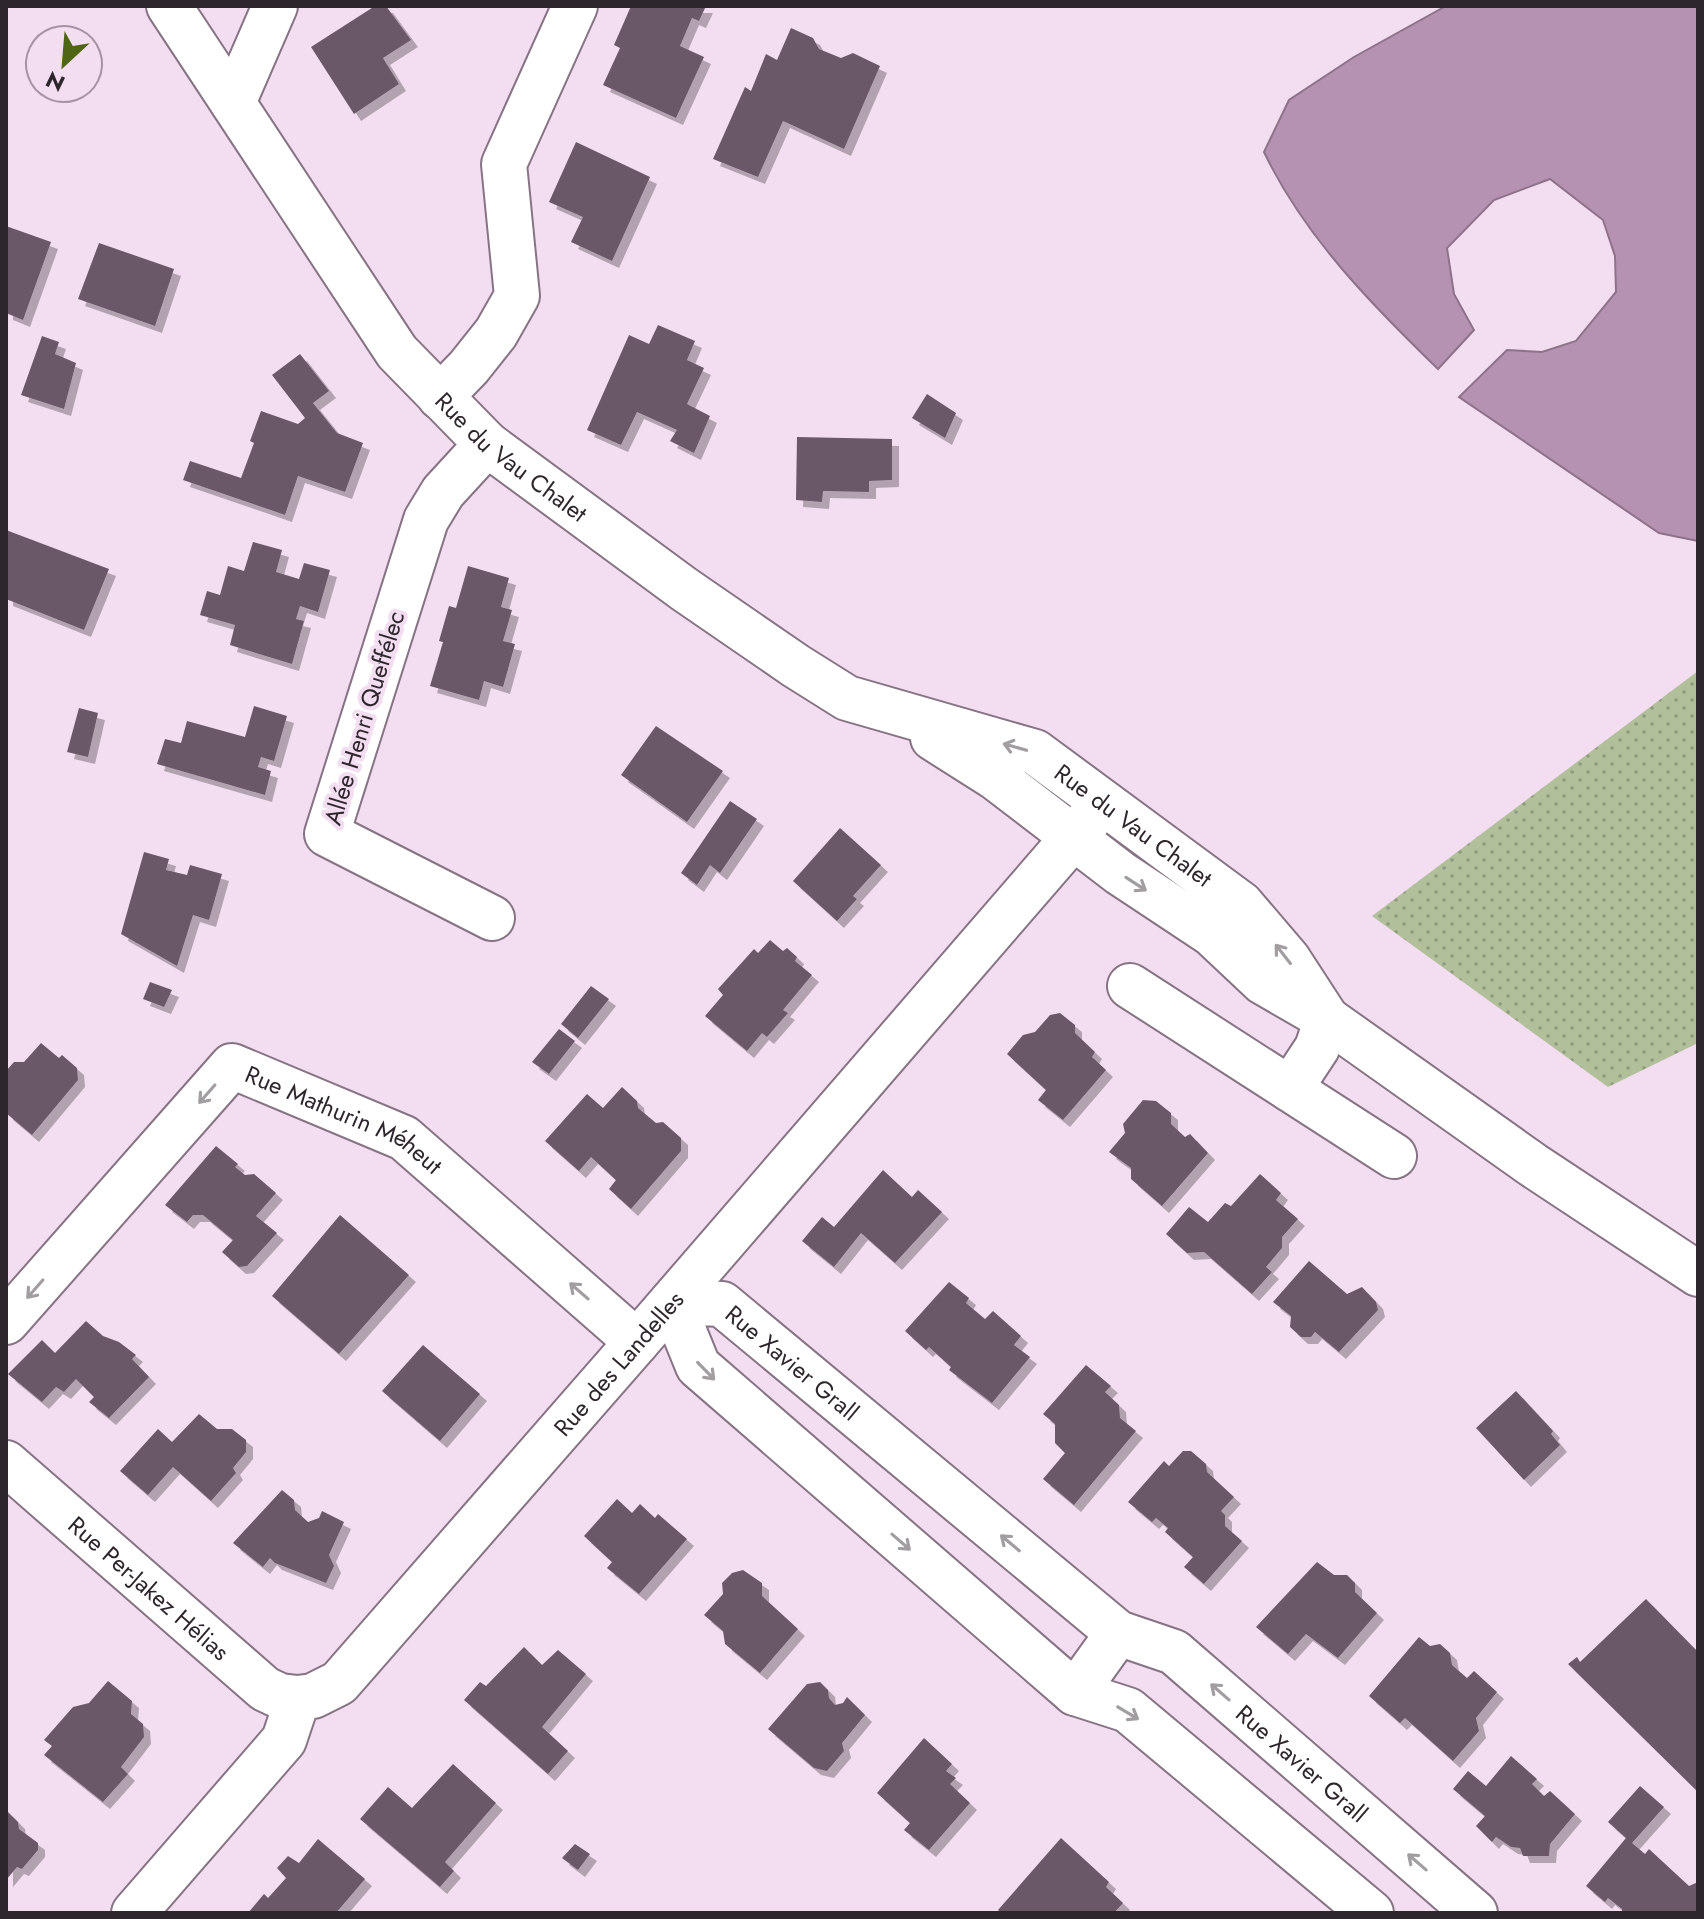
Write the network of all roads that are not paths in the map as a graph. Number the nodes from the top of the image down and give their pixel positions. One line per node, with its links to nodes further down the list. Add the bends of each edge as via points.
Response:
1 (169, 6): 4 (street, Rue du Vau Chalet)
2 (275, 6): 4 (street)
3 (575, 6): 5 (street, via 504,164 517,296 496,333)
4 (233, 103): 5 (street, Rue du Vau Chalet, via 397,352)
5 (440, 397): 6 (street, Rue du Vau Chalet)
6 (487, 444): 7 (street, Rue du Vau Chalet, via 796,666 847,698); 10 (street, Allée Henri Queffélec, via 443,492 421,534 327,834)
7 (887, 710): 8 (street, Rue du Vau Chalet, one-way to 7, via 1035,752); 9 (street, Rue du Vau Chalet, via 996,778)
8 (1104, 802): 9 (street, Rue des Landelles); 12 (street, Rue du Vau Chalet, one-way to 8, via 1288,959 1241,904)
9 (1074, 837): 12 (street, Rue du Vau Chalet, one-way to 12, via 1212,934 1263,982); 16 (street, Rue des Landelles)
10 (492, 918)
11 (1130, 986): 13 (street)
12 (1327, 1019): 13 (street, via 1317,1048); 15 (street, Rue du Vau Chalet)
13 (1290, 1089): 14 (street)
14 (1394, 1156)
15 (1698, 1274)
16 (672, 1302): 18 (street, Rue des Landelles); 20 (street, Rue Xavier Grall, one-way to 16, via 722,1304); 21 (street, Rue Xavier Grall, one-way to 21, via 698,1366)
17 (6, 1322): 18 (street, Rue Mathurin Méheut, one-way to 17, via 404,1138 232,1066)
18 (637, 1342): 22 (street, Rue des Landelles, via 339,1683)
19 (6, 1463): 22 (street, Rue Per-Jakez Hélias, via 265,1689)
20 (1118, 1633): 21 (street); 25 (street, Rue Xavier Grall, one-way to 20, via 1174,1652)
21 (1075, 1693): 24 (street, Rue Xavier Grall, one-way to 24, via 1128,1710)
22 (298, 1698): 23 (street, via 284,1740)
23 (134, 1913)
24 (1371, 1913)
25 (1475, 1913)

